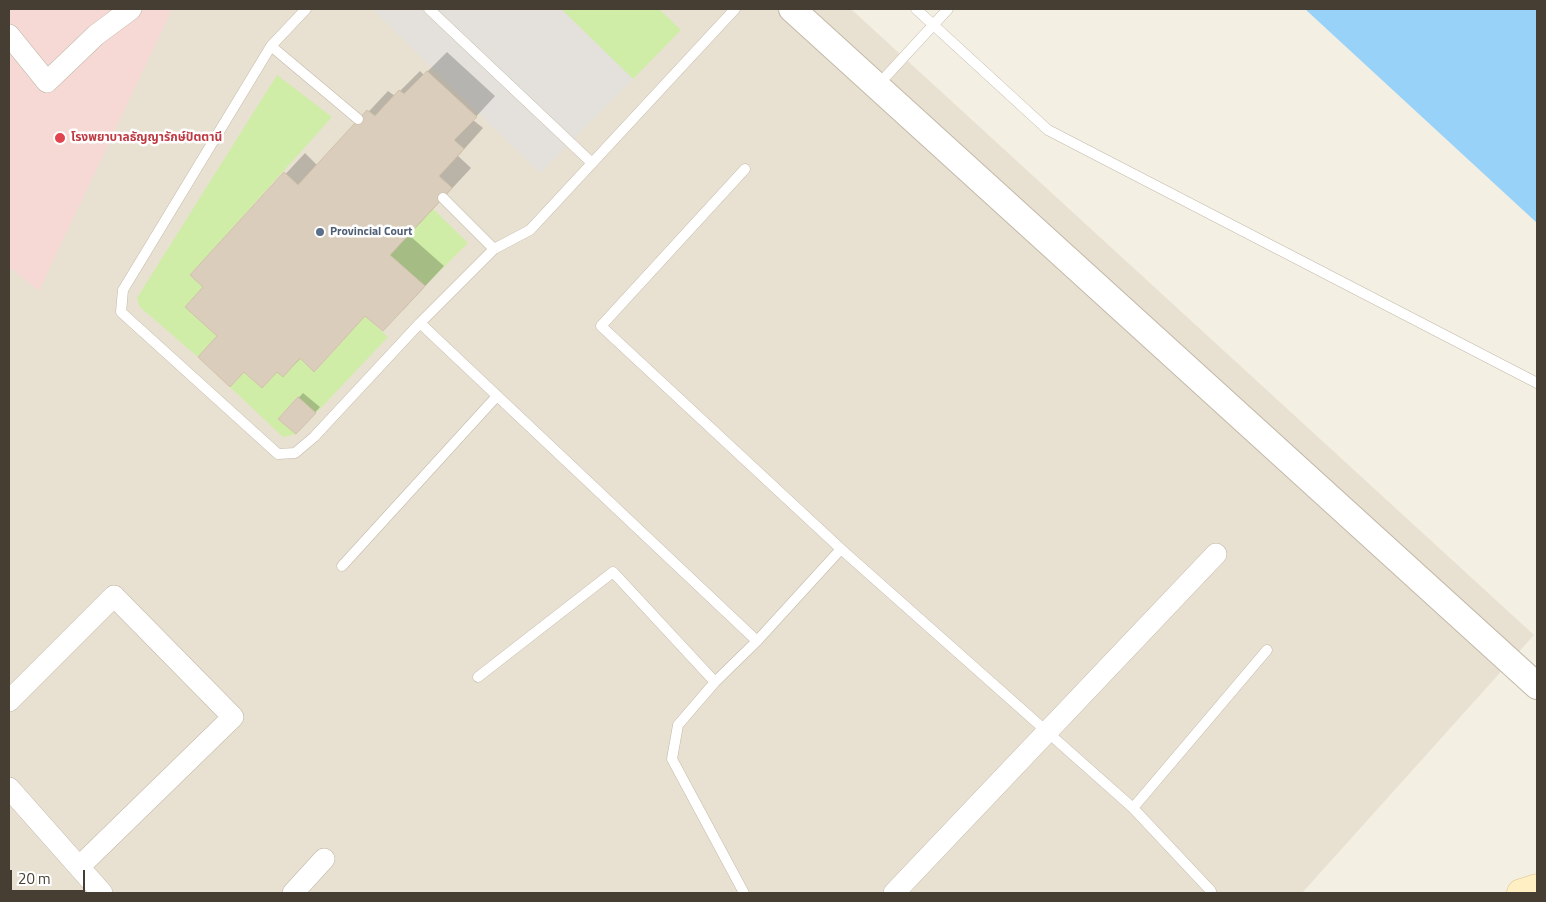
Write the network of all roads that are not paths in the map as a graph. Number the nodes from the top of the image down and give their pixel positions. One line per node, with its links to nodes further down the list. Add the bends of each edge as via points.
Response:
1 (131, 9): 9 (street, via 96,35 47,82)
2 (306, 9): 10 (lane)
3 (429, 9): 13 (lane)
4 (735, 9): 13 (lane)
5 (792, 9): 11 (street)
6 (916, 9): 8 (lane)
7 (948, 9): 8 (lane)
8 (934, 25): 11 (lane); 18 (lane, via 1048,130)
9 (9, 35)
10 (271, 46): 12 (lane); 17 (lane, via 123,290 121,312 278,454 294,453 314,437)
11 (877, 86): 27 (street)
12 (358, 120)
13 (592, 163): 16 (lane, via 530,230)
14 (745, 169): 20 (lane, via 601,326)
15 (443, 198): 16 (lane)
16 (494, 249): 17 (lane)
17 (420, 323): 19 (lane)
18 (1537, 383)
19 (497, 396): 22 (lane); 23 (lane)
20 (841, 549): 23 (lane); 29 (lane)
21 (1216, 554): 29 (street)
22 (342, 566)
23 (757, 641): 26 (lane)
24 (1267, 650): 31 (lane)
25 (478, 677): 26 (lane, via 613,572)
26 (715, 682): 38 (lane, via 678,725 672,759)
27 (1537, 686)
28 (9, 701): 33 (street, via 114,596 233,717)
29 (1047, 732): 31 (lane); 39 (street)
30 (9, 788): 33 (street)
31 (1134, 808): 35 (lane)
32 (324, 859): 37 (street)
33 (79, 867): 36 (street)
34 (1537, 888): 40 (main road)
35 (1211, 891)
36 (102, 893)
37 (293, 893)
38 (744, 893)
39 (894, 893)
40 (1521, 893)

